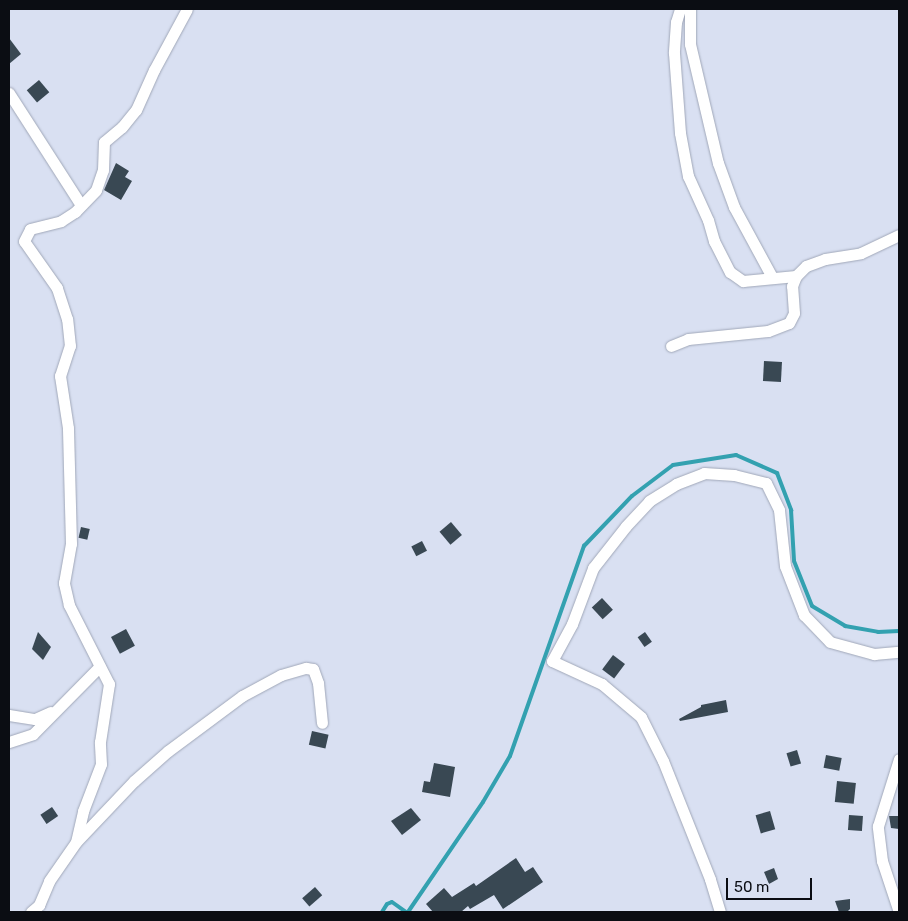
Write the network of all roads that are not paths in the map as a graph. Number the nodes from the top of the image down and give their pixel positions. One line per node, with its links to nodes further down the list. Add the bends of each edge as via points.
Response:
1 (187, 9): 5 (street, via 136,110 104,142 103,170 96,190)
2 (680, 9): 8 (street, via 674,53 680,133 688,176 730,272 743,282)
3 (690, 9): 8 (street, via 690,44 718,163 734,206)
4 (9, 93): 5 (street)
5 (81, 205): 11 (street, via 61,221 30,229 24,241 57,288 67,319 70,346 60,376 68,428 71,544 64,582 69,605)
6 (899, 235): 7 (street, via 861,253 806,266)
7 (796, 276): 8 (street); 9 (street, via 792,286 794,313 789,323 768,331 688,340)
8 (772, 278)
9 (671, 346)
10 (899, 652): 20 (street, via 874,654 830,642 804,615 785,566 779,510 766,483 734,475 704,474 676,484 649,501 593,568 572,624 552,661 602,684 641,717 663,761)
11 (100, 666): 12 (street); 17 (street, via 109,684 100,742 101,764 83,811)
12 (57, 709): 13 (street, via 35,720); 15 (street, via 33,734)
13 (9, 715)
14 (322, 724): 17 (street, via 318,683 312,669 281,675 242,696 168,752 134,781)
15 (9, 742)
16 (899, 759): 18 (street, via 878,826 882,861)
17 (76, 842): 19 (street)
18 (895, 884): 21 (street)
19 (31, 912)
20 (720, 912)
21 (899, 912)

